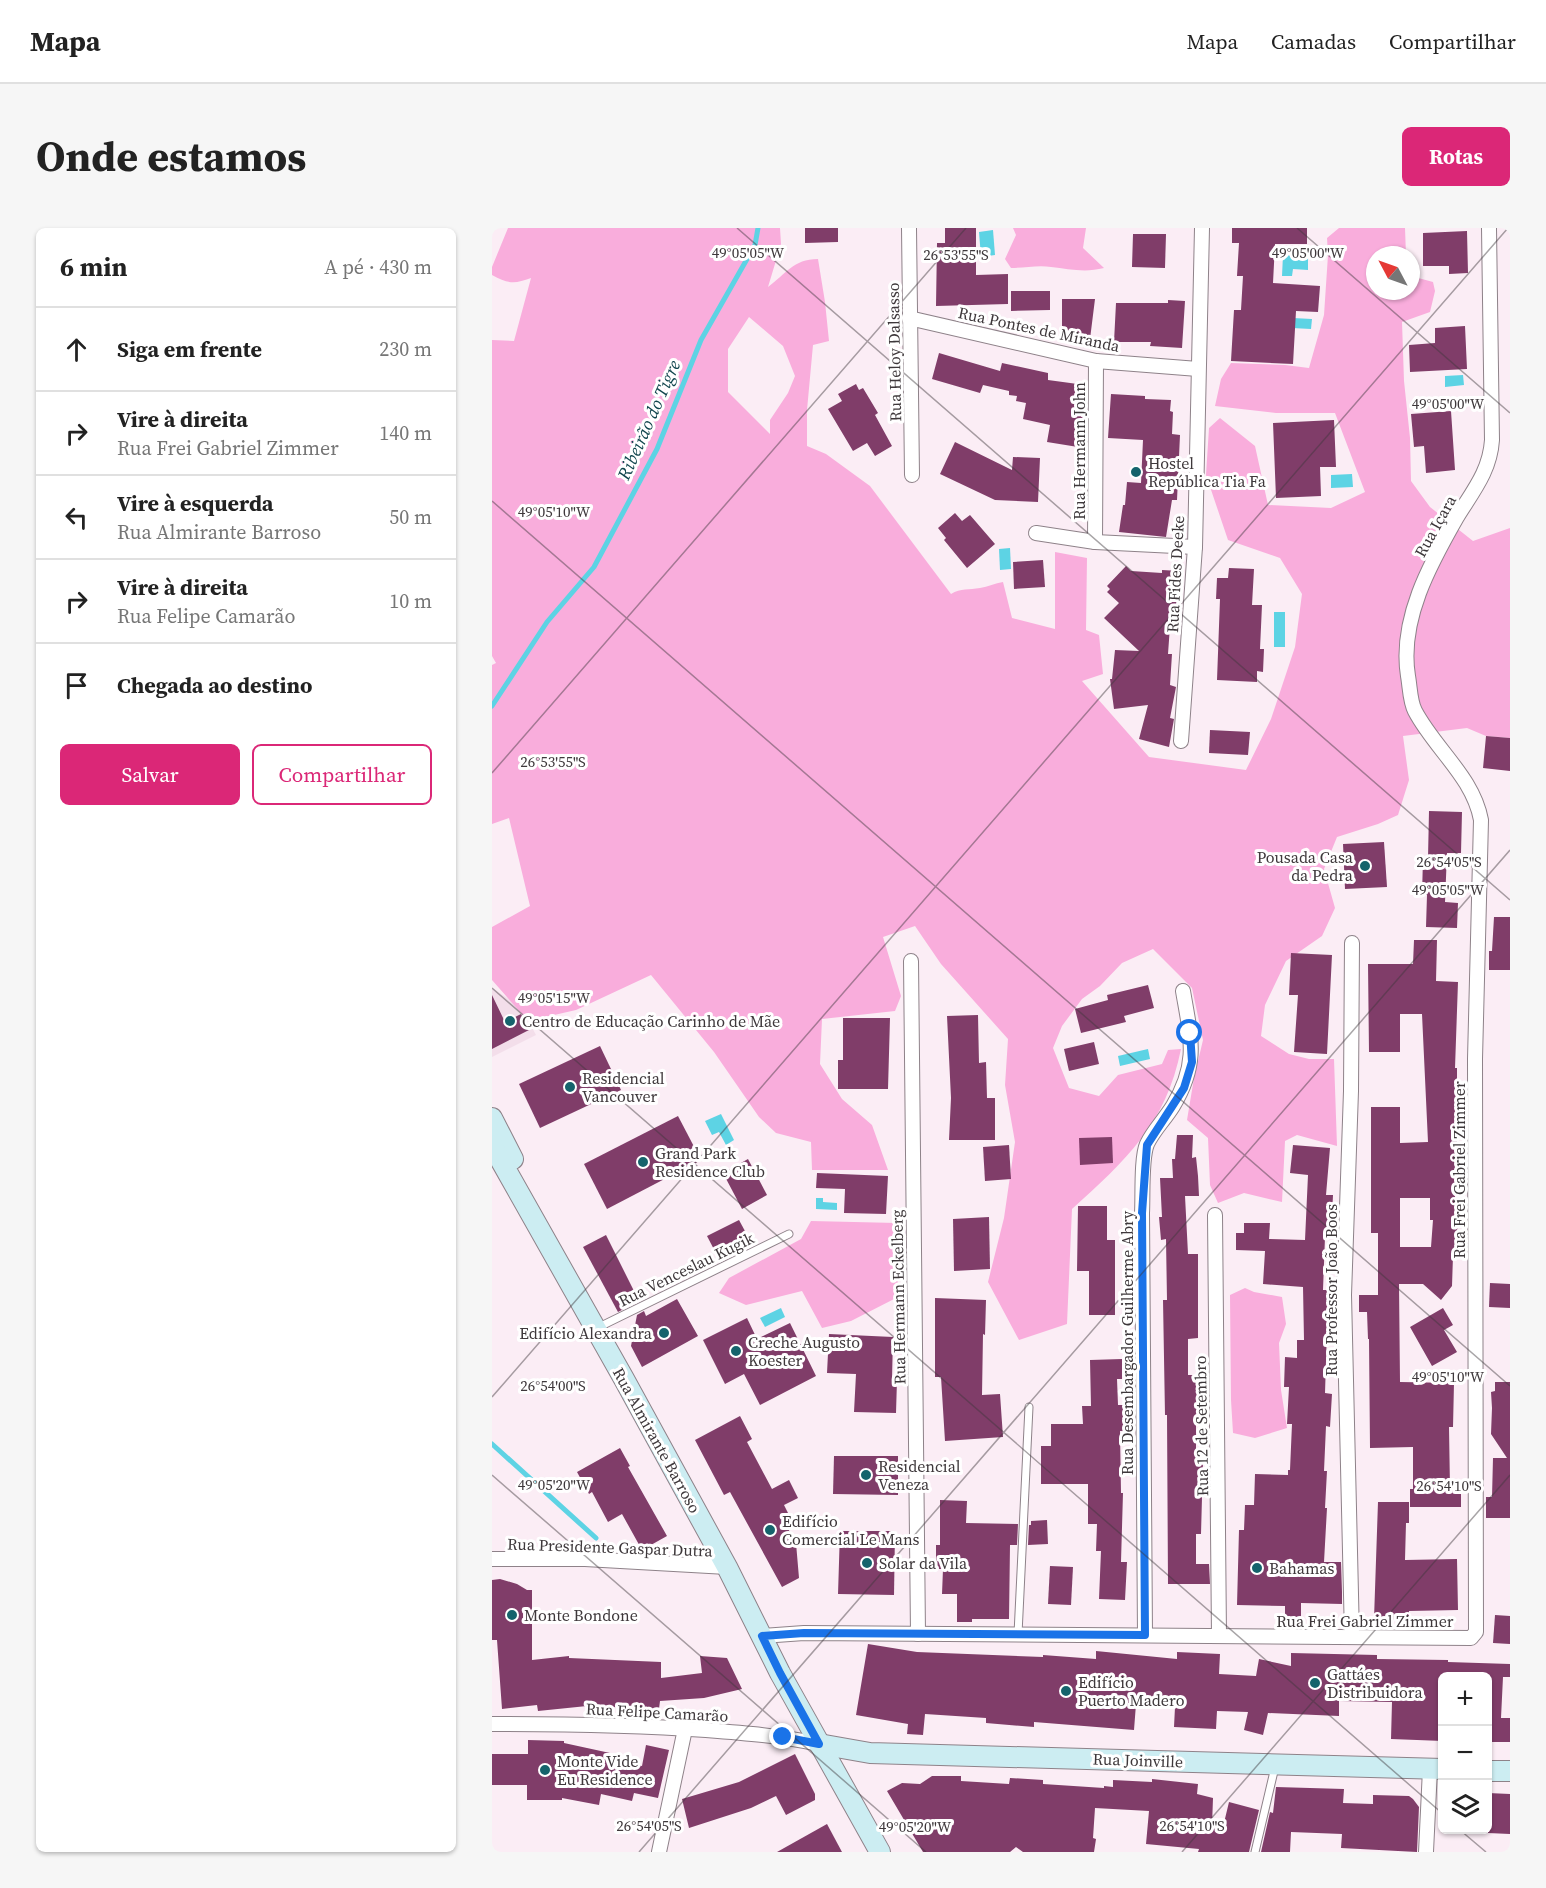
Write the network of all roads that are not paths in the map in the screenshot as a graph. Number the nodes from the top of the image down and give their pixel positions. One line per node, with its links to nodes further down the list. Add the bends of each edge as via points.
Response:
1 (909, 228): 4 (street, Rua Heloy Dalsasso)
2 (1202, 228): 6 (street, Rua Fides Deeke)
3 (1489, 228): 12 (street, Rua Içara, via 1491,456 1430,570 1413,609 1405,646 1414,709 1467,783 1478,803)
4 (909, 318): 5 (street, Rua Pontes de Miranda); 7 (street, Rua Heloy Dalsasso)
5 (1096, 361): 6 (street, Rua Pontes de Miranda); 9 (street, Rua Hermann John)
6 (1198, 369): 10 (street, Rua Fides Deeke)
7 (912, 475)
8 (1036, 533): 9 (street)
9 (1095, 542): 10 (street)
10 (1195, 547): 11 (street, Rua Fides Deeke)
11 (1181, 741)
12 (1481, 819): 30 (street, Rua Frei Gabriel Zimmer, via 1475,1059 1476,1632 1471,1638)
13 (1352, 943): 30 (street, Rua Professor João Boos, via 1344,1295)
14 (911, 961): 25 (street, Rua Hermann Eckelberg)
15 (1183, 992): 27 (street, Rua Desembargador Guilherme Abry, via 1192,1062 1184,1088 1147,1145 1144,1157)
16 (492, 1118): 20 (main road, Rua Almirante Barroso)
17 (492, 1145): 20 (main road, Rua Almirante Barroso)
18 (1215, 1215): 29 (street, Rua 12 de Setembro)
19 (789, 1234): 21 (lane, Rua Venceslau Kugik)
20 (550, 1247): 21 (main road, Rua Almirante Barroso)
21 (596, 1329): 24 (main road, Rua Almirante Barroso)
22 (1029, 1407): 26 (lane)
23 (492, 1559): 24 (street, Rua Presidente Gaspar Dutra, via 585,1559)
24 (727, 1567): 28 (main road, Rua Almirante Barroso)
25 (918, 1634): 26 (street, Rua Frei Gabriel Zimmer); 28 (street, Rua Frei Gabriel Zimmer)
26 (1018, 1635): 27 (street, Rua Frei Gabriel Zimmer)
27 (1145, 1635): 29 (street, Rua Frei Gabriel Zimmer)
28 (762, 1636): 33 (main road, Rua Almirante Barroso, via 789,1668)
29 (1219, 1636): 30 (street, Rua Frei Gabriel Zimmer)
30 (1352, 1637)
31 (492, 1724): 32 (street, Rua Felipe Camarão)
32 (685, 1729): 33 (street, Rua Felipe Camarão, via 783,1737); 38 (street)
33 (827, 1745): 34 (main road, Rua Joinville, via 870,1753); 39 (main road, Rua Almirante Barroso); 40 (main road, Rua Almirante Barroso)
34 (1276, 1764): 35 (main road, Rua Joinville); 41 (lane)
35 (1436, 1769): 42 (street)
36 (1492, 1771): 37 (main road)
37 (1510, 1771)
38 (659, 1852)
39 (880, 1852)
40 (894, 1852)
41 (1255, 1852)
42 (1426, 1852)

